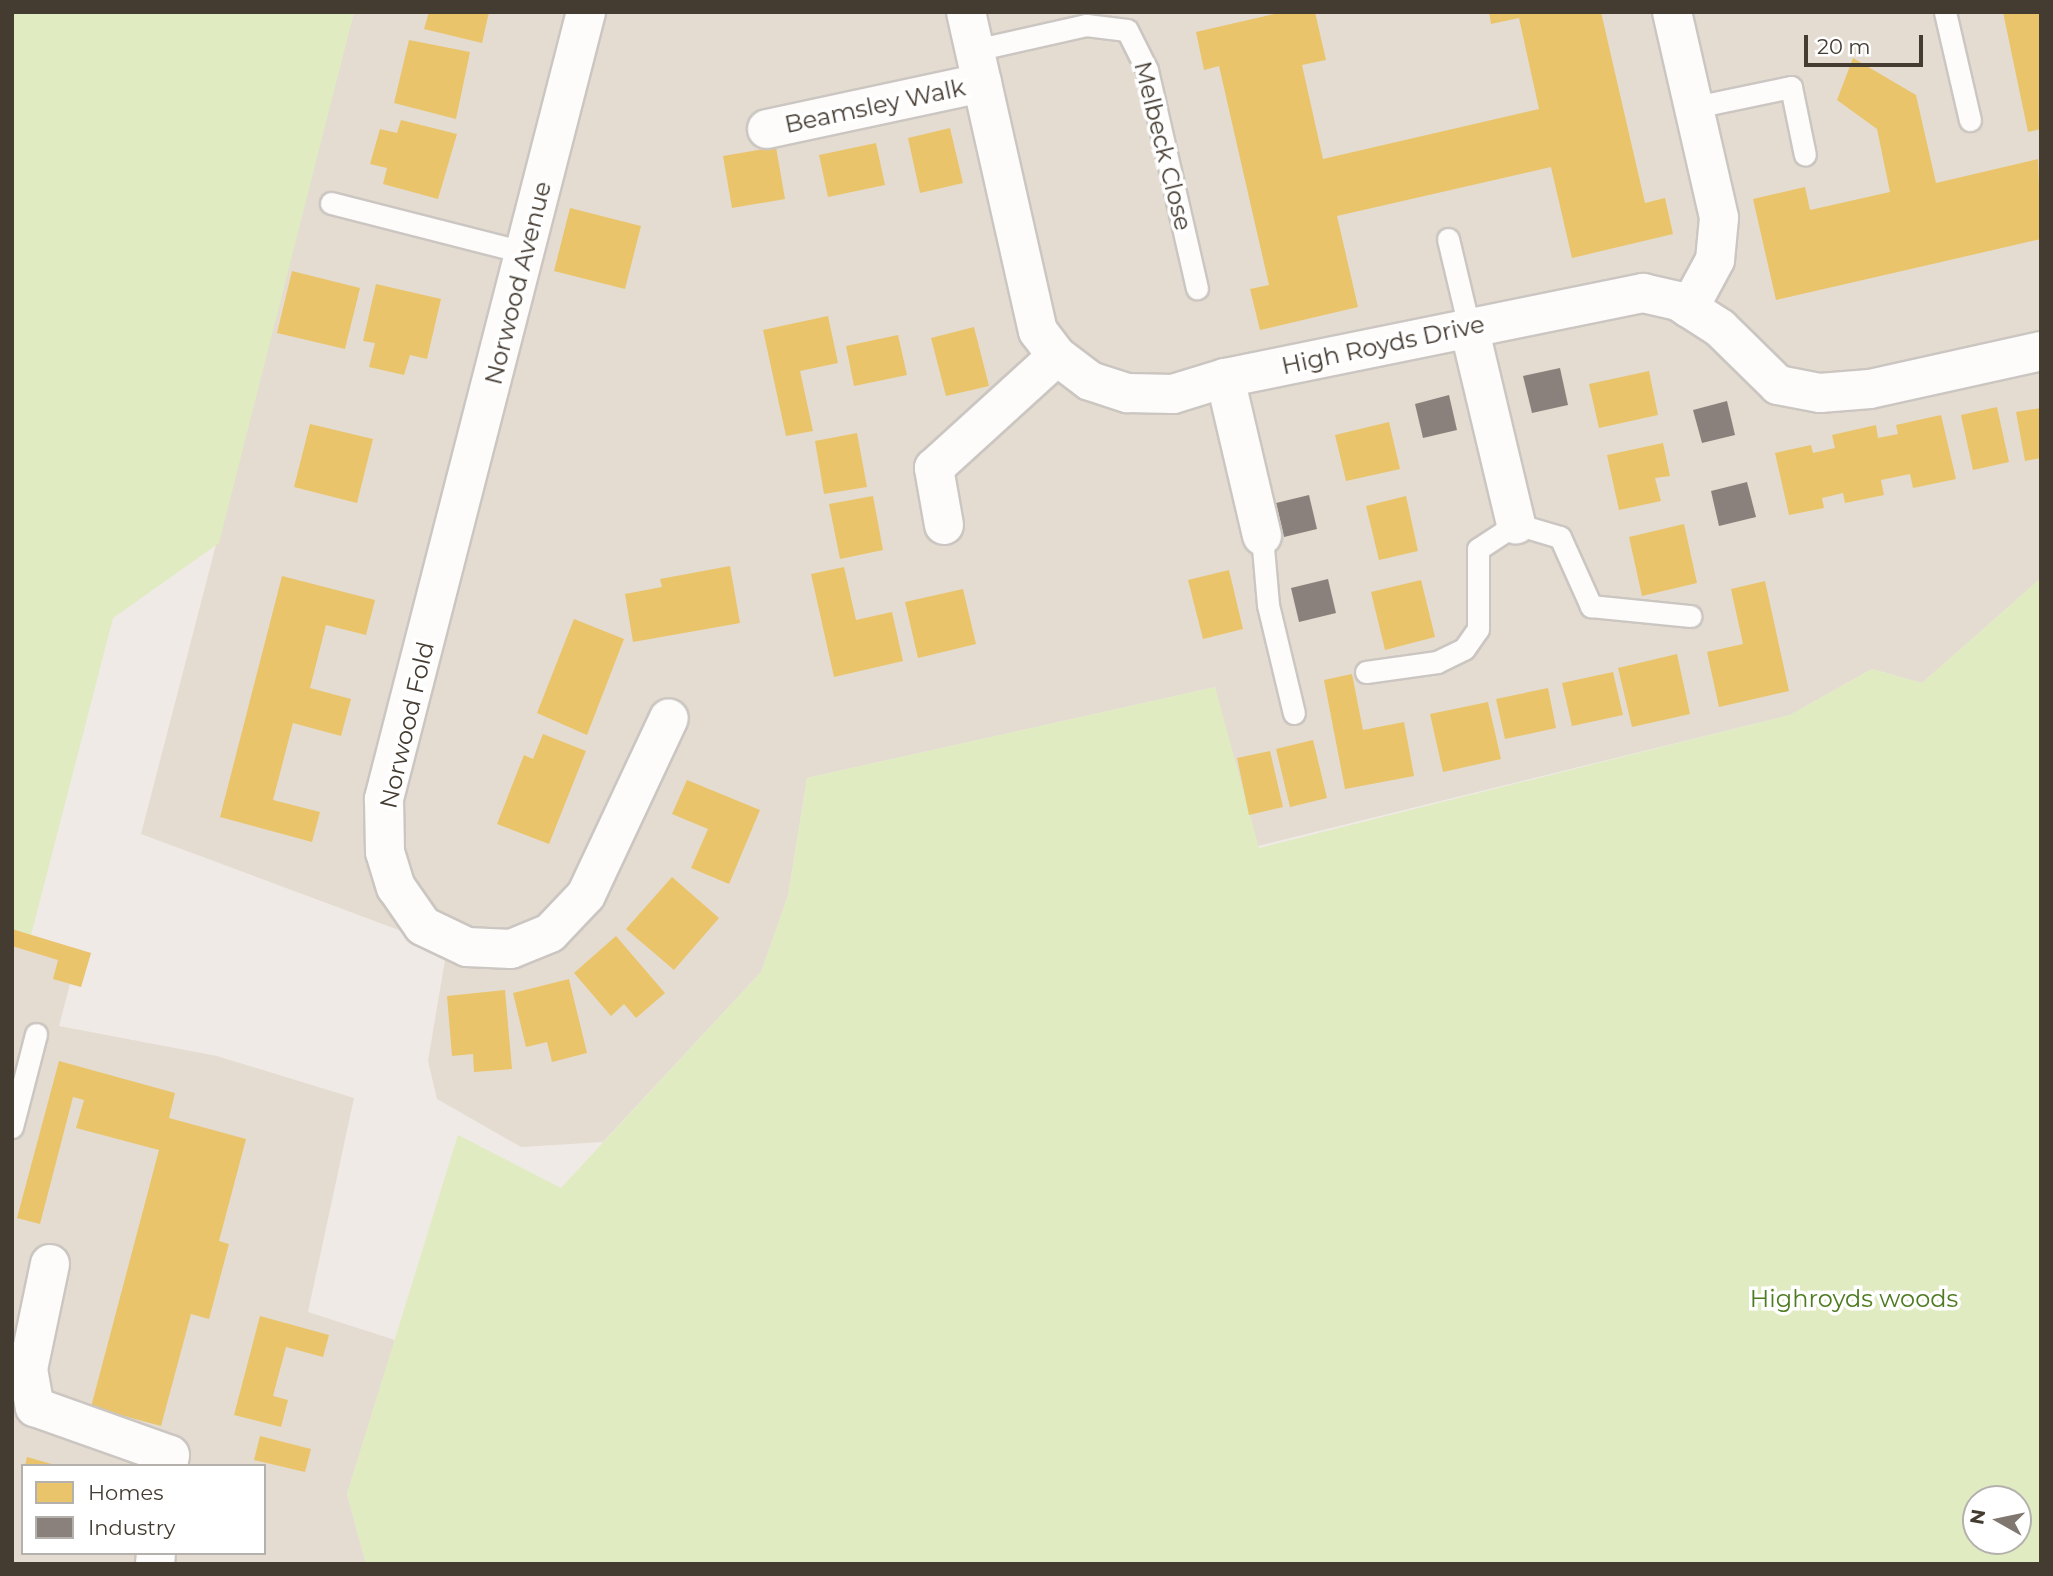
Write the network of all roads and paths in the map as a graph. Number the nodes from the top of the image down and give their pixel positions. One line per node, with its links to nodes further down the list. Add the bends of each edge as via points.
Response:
1 (586, 12): 13 (street, Norwood Avenue)
2 (966, 12): 6 (street, High Royds Drive)
3 (1672, 12): 7 (street)
4 (1945, 12): 8 (lane)
5 (1061, 21): 6 (lane, Melbeck Close); 14 (lane, Melbeck Close, via 1108,23 1127,30 1138,44)
6 (979, 67): 9 (street, Beamsley Walk); 18 (street, High Royds Drive, via 1038,331)
7 (1695, 107): 10 (lane, via 1791,87); 15 (street, via 1719,218 1715,260)
8 (1970, 120)
9 (767, 129)
10 (1805, 155)
11 (331, 203): 13 (lane)
12 (1448, 239): 16 (lane)
13 (527, 253): 23 (street, Norwood Avenue)
14 (1197, 288)
15 (1689, 308): 16 (street, High Royds Drive, via 1643,293); 17 (street, High Royds Drive, via 1720,328 1777,385 1820,393 1870,389)
16 (1469, 327): 19 (street, High Royds Drive); 21 (street)
17 (2041, 351)
18 (1057, 356): 19 (street, High Royds Drive, via 1090,380 1128,393 1174,394); 20 (street, via 934,468)
19 (1225, 377): 22 (street)
20 (944, 524)
21 (1516, 524): 24 (lane, via 1560,537 1591,606); 25 (lane, via 1478,548 1478,629 1464,649 1437,662)
22 (1262, 536): 26 (lane, via 1268,605)
23 (448, 553): 27 (street, Norwood Fold, via 384,799 385,852 396,887 423,926 467,947 510,949 550,933 586,895)
24 (1690, 616)
25 (1366, 672)
26 (1294, 713)
27 (669, 718)
28 (36, 1034): 29 (lane)
29 (12, 1127)
30 (50, 1264): 31 (street, via 28,1369 35,1407 170,1455)
31 (169, 1464)

